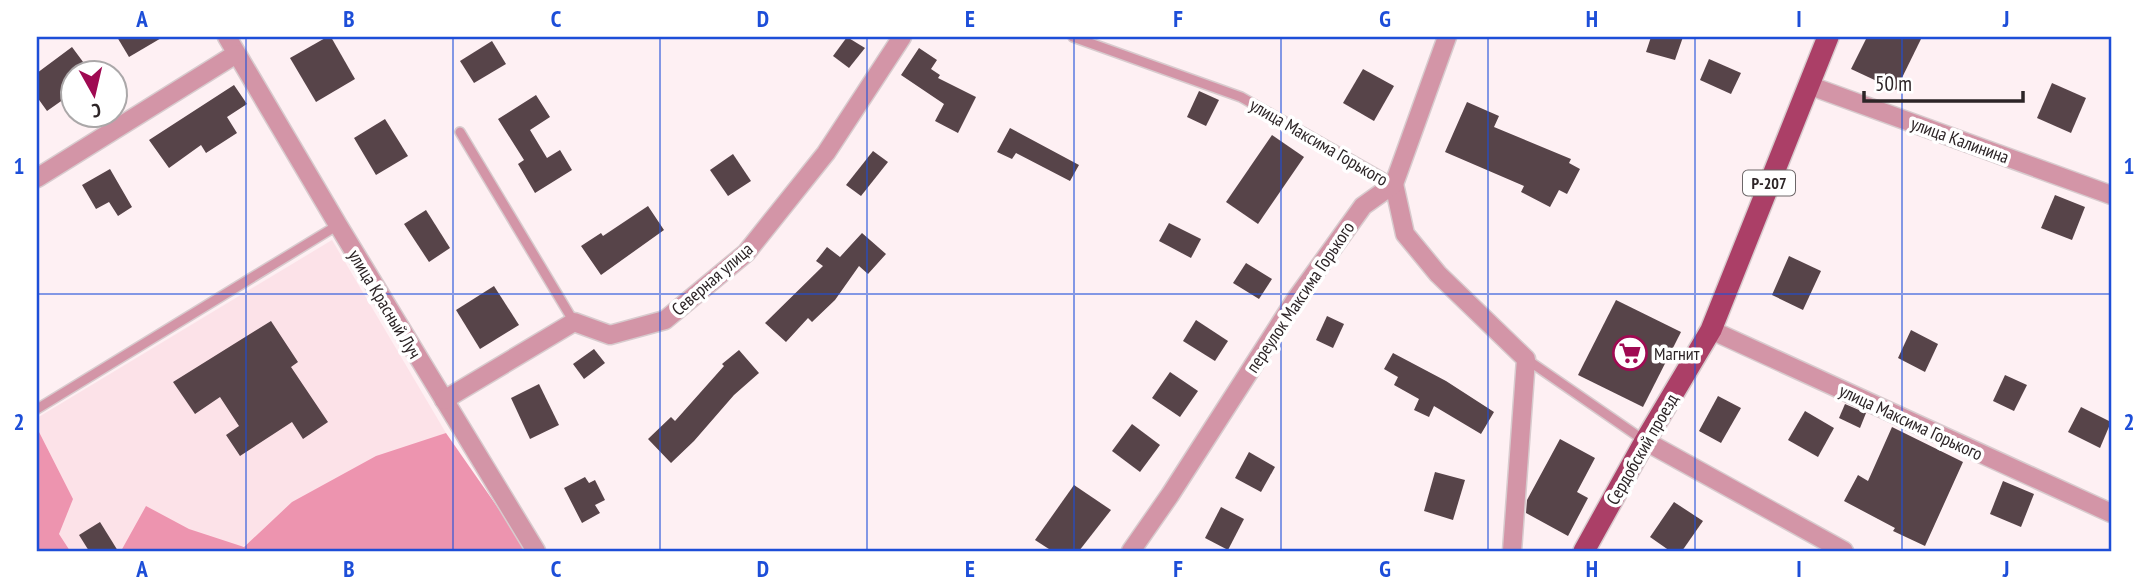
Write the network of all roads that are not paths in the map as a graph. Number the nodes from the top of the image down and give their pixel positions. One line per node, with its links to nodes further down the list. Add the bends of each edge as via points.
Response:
1 (227, 37): 6 (street, улица Красный Луч)
2 (902, 37): 13 (street, Северная улица, via 826,153 746,253 665,320 610,335)
3 (1073, 37): 10 (lane, улица Максима Горького, via 1241,97)
4 (1447, 37): 10 (street)
5 (1828, 37): 7 (main road, Сердобский проезд / Р-207)
6 (236, 54): 9 (street); 12 (street, улица Красный Луч)
7 (1808, 85): 11 (street, улица Калинина); 14 (main road, Сердобский проезд / Р-207)
8 (460, 132): 13 (lane)
9 (37, 178)
10 (1394, 184): 15 (street, улица Максима Горького, via 1405,234 1438,274); 21 (street, переулок Максима Горького, via 1363,206 1296,299)
11 (2111, 195)
12 (338, 225): 16 (street, улица Красный Луч); 17 (lane)
13 (574, 322): 16 (street)
14 (1711, 330): 18 (main road, Сердобский проезд / Р-207); 19 (street, улица Максима Горького)
15 (1526, 359): 18 (lane, улица Максима Горького); 22 (street)
16 (444, 400): 20 (street, улица Красный Луч)
17 (37, 409)
18 (1645, 441): 23 (main road, Сердобский проезд / Р-207); 24 (street, улица Максима Горького)
19 (2111, 513)
20 (536, 551)
21 (1130, 551)
22 (1512, 551)
23 (1584, 551)
24 (1844, 551)

